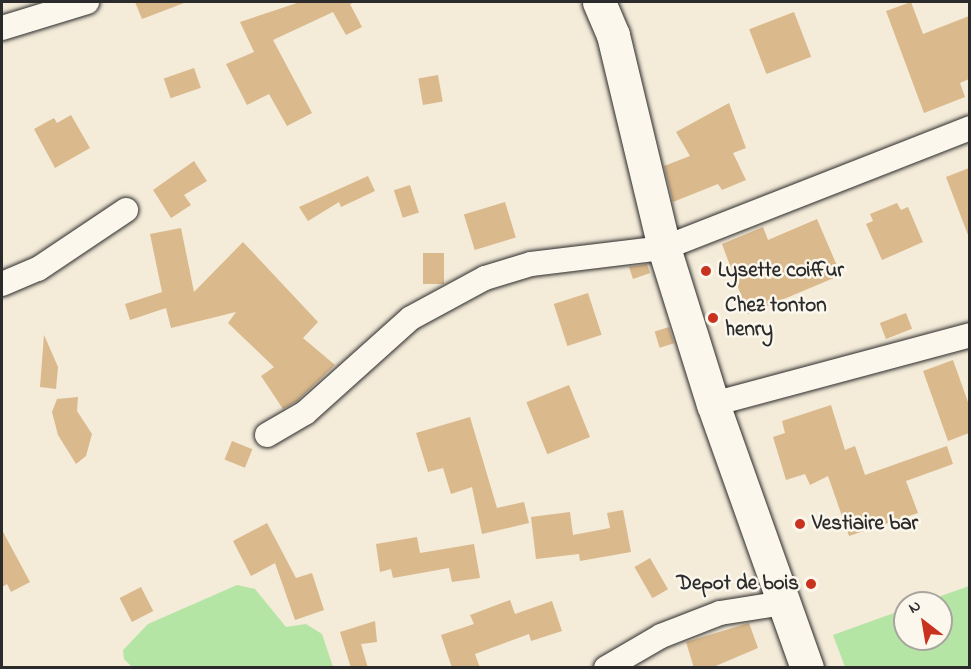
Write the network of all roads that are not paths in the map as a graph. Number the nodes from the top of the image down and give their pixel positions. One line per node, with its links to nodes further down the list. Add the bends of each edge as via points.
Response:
1 (87, 2): 3 (street)
2 (599, 2): 6 (street, via 613,35)
3 (2, 28)
4 (969, 128): 6 (street)
5 (126, 210): 7 (street, via 38,269)
6 (664, 248): 9 (street); 10 (street, via 531,264 485,278 411,318 306,413)
7 (2, 284)
8 (969, 335): 9 (street)
9 (713, 405): 11 (street)
10 (267, 435)
11 (784, 603): 12 (street, via 720,613 661,636); 13 (street)
12 (606, 668)
13 (807, 668)

